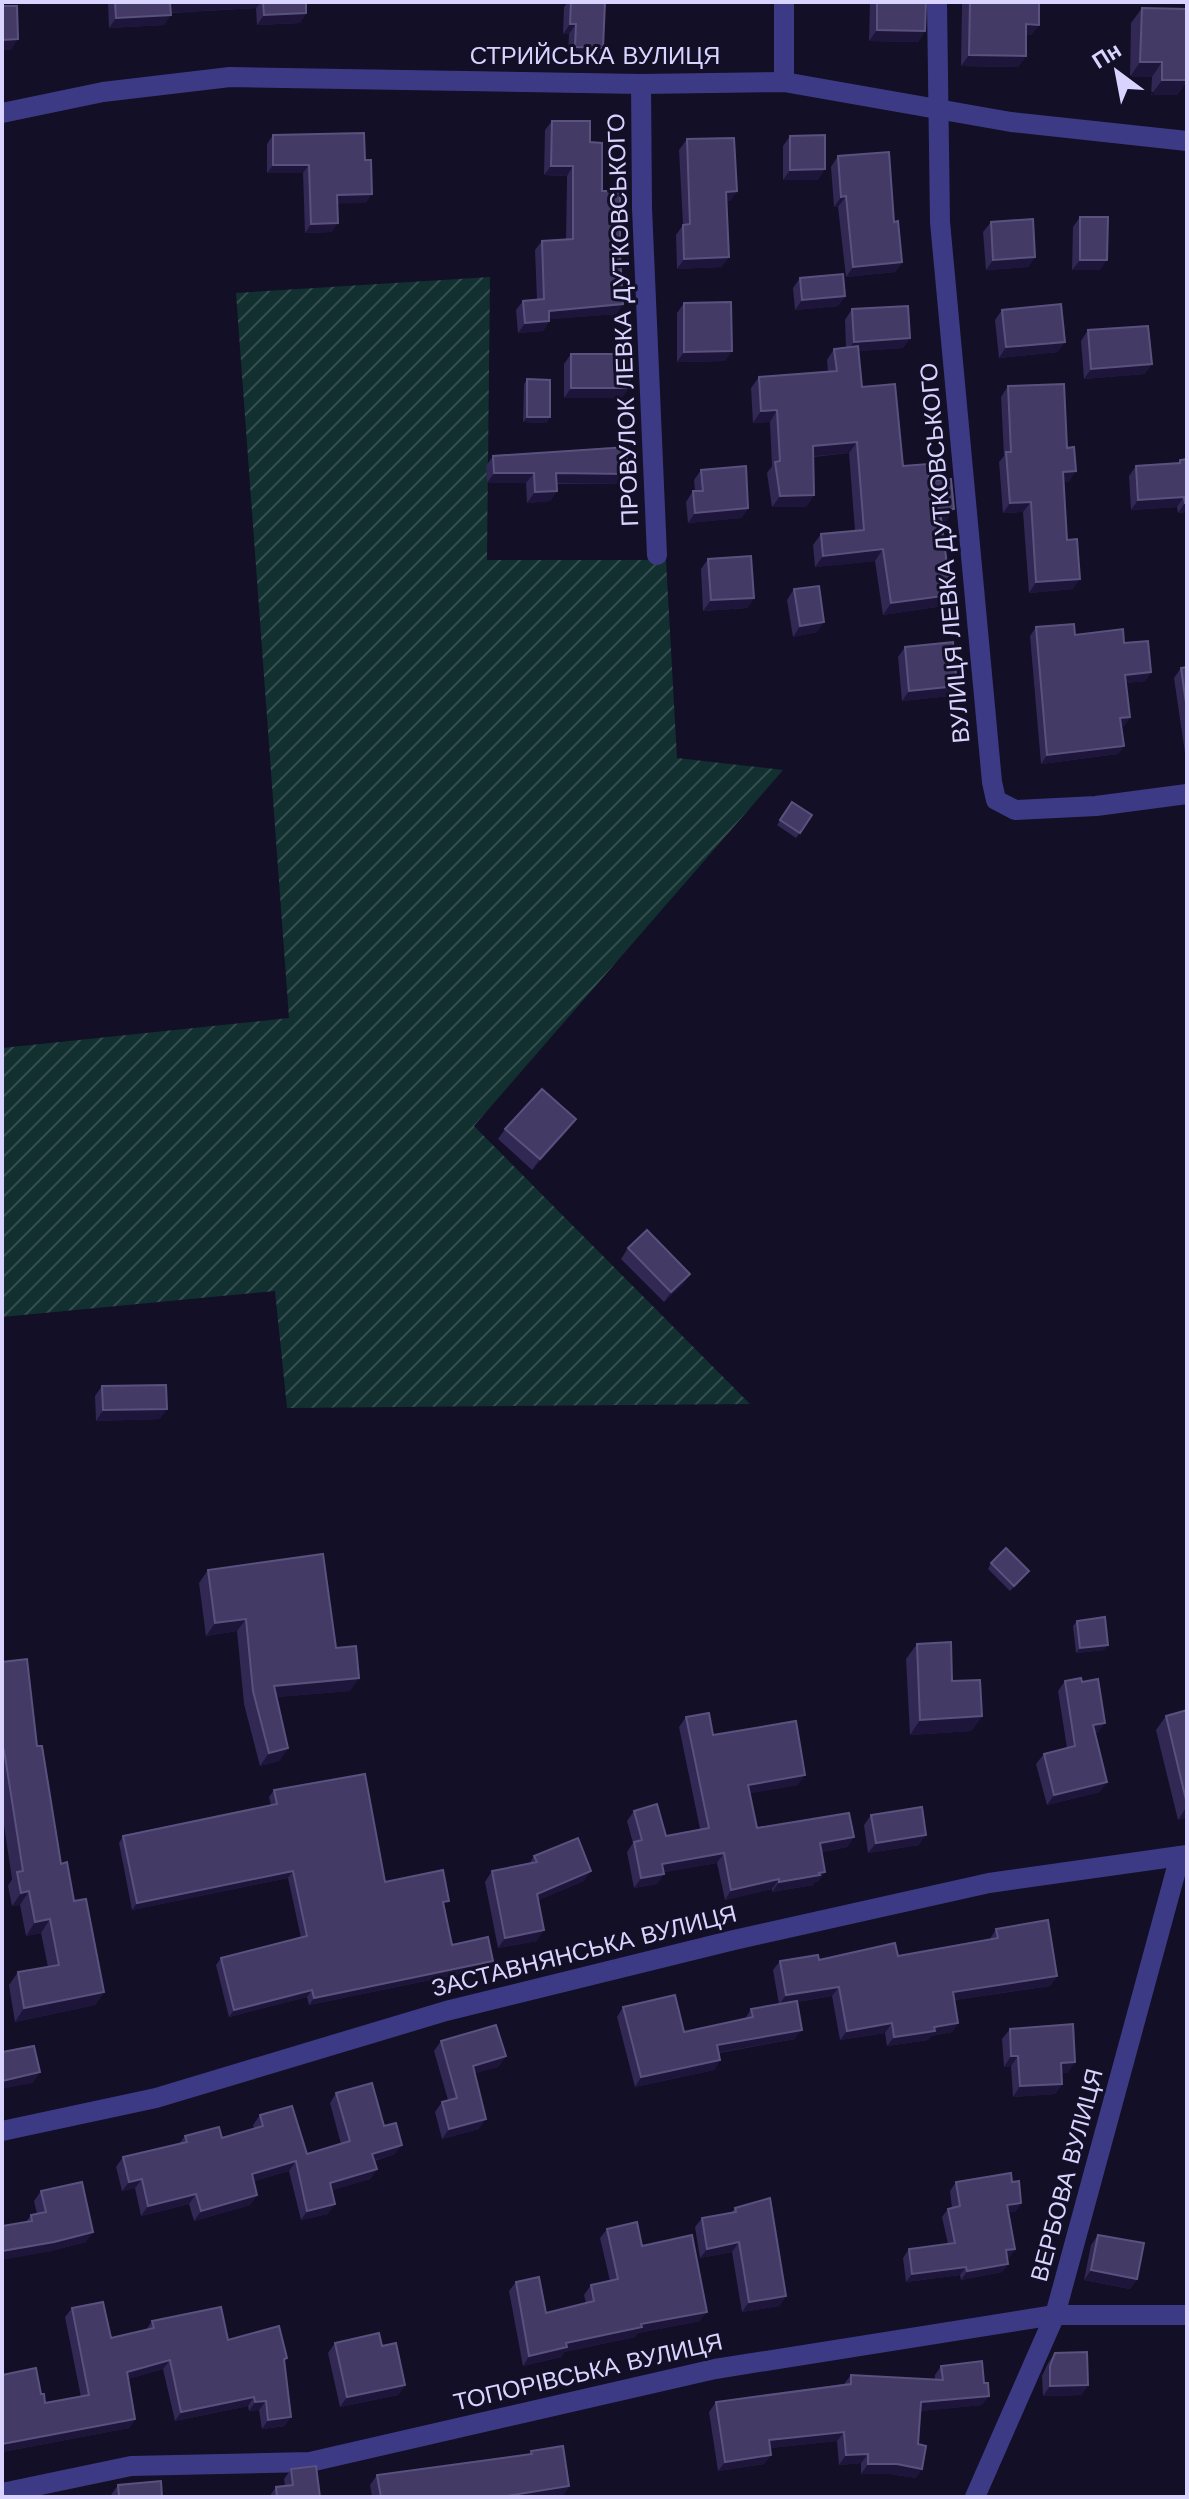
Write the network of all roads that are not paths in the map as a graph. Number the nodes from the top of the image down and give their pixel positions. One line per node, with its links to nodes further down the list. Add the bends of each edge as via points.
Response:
1 (784, 2): 3 (street)
2 (937, 2): 5 (street)
3 (784, 82): 4 (street, СТРИЙСЬКА ВУЛИЦЯ); 5 (street, СТРИЙСЬКА ВУЛИЦЯ)
4 (641, 84): 6 (street, СТРИЙСЬКА ВУЛИЦЯ, via 230,77 103,92); 8 (street, ПРОВУЛОК ЛЕВКА ДУТКОВСЬКОГО)
5 (937, 108): 7 (street, СТРИЙСЬКА ВУЛИЦЯ, via 1011,122); 9 (street, ВУЛИЦЯ ЛЕВКА ДУТКОВСЬКОГО, via 940,222 996,800 1015,810)
6 (2, 113)
7 (1187, 141)
8 (657, 555)
9 (1187, 794)
10 (1184, 1856): 11 (street, ЗАСТАВНЯНСЬКА ВУЛИЦЯ, via 989,1883 734,1940 446,2011 156,2098); 12 (street, ВЕРБОВА ВУЛИЦЯ)
11 (2, 2131)
12 (1055, 2315): 13 (street, ТОПОРІВСЬКА ВУЛИЦЯ); 14 (street, ТОПОРІВСЬКА ВУЛИЦЯ, via 715,2369 310,2462 131,2466); 15 (street, ВЕРБОВА ВУЛИЦЯ)
13 (1187, 2315)
14 (2, 2493)
15 (975, 2497)

